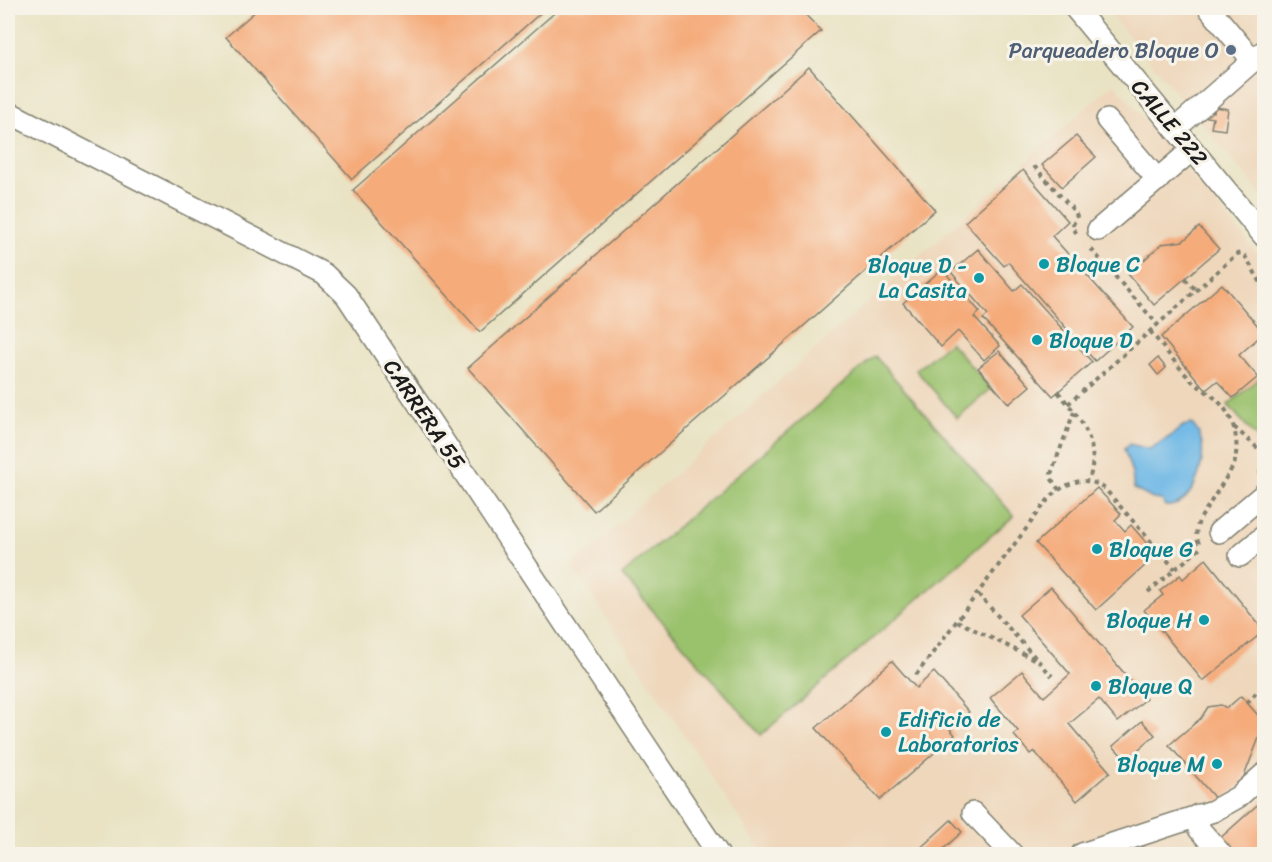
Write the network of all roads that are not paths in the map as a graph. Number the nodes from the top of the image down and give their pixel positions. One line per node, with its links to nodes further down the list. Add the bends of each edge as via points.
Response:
1 (1075, 8): 6 (street, CALLE 222)
2 (1209, 8): 3 (street)
3 (1259, 56): 6 (street)
4 (8, 112): 18 (street, CARRERA 55, via 324,273 346,295)
5 (1107, 120): 8 (street)
6 (1175, 129): 7 (street, CALLE 222)
7 (1192, 150): 8 (street); 10 (street, CALLE 222)
8 (1158, 180): 9 (street)
9 (1098, 230)
10 (1264, 236)
11 (1264, 479): 12 (street)
12 (1219, 532)
13 (1264, 536): 14 (street)
14 (1240, 556)
15 (1264, 774): 17 (street, via 1226,805)
16 (973, 813): 19 (street)
17 (1198, 815): 20 (street); 21 (street, via 1199,829)
18 (718, 855)
19 (1012, 855)
20 (1082, 855)
21 (1221, 855)

